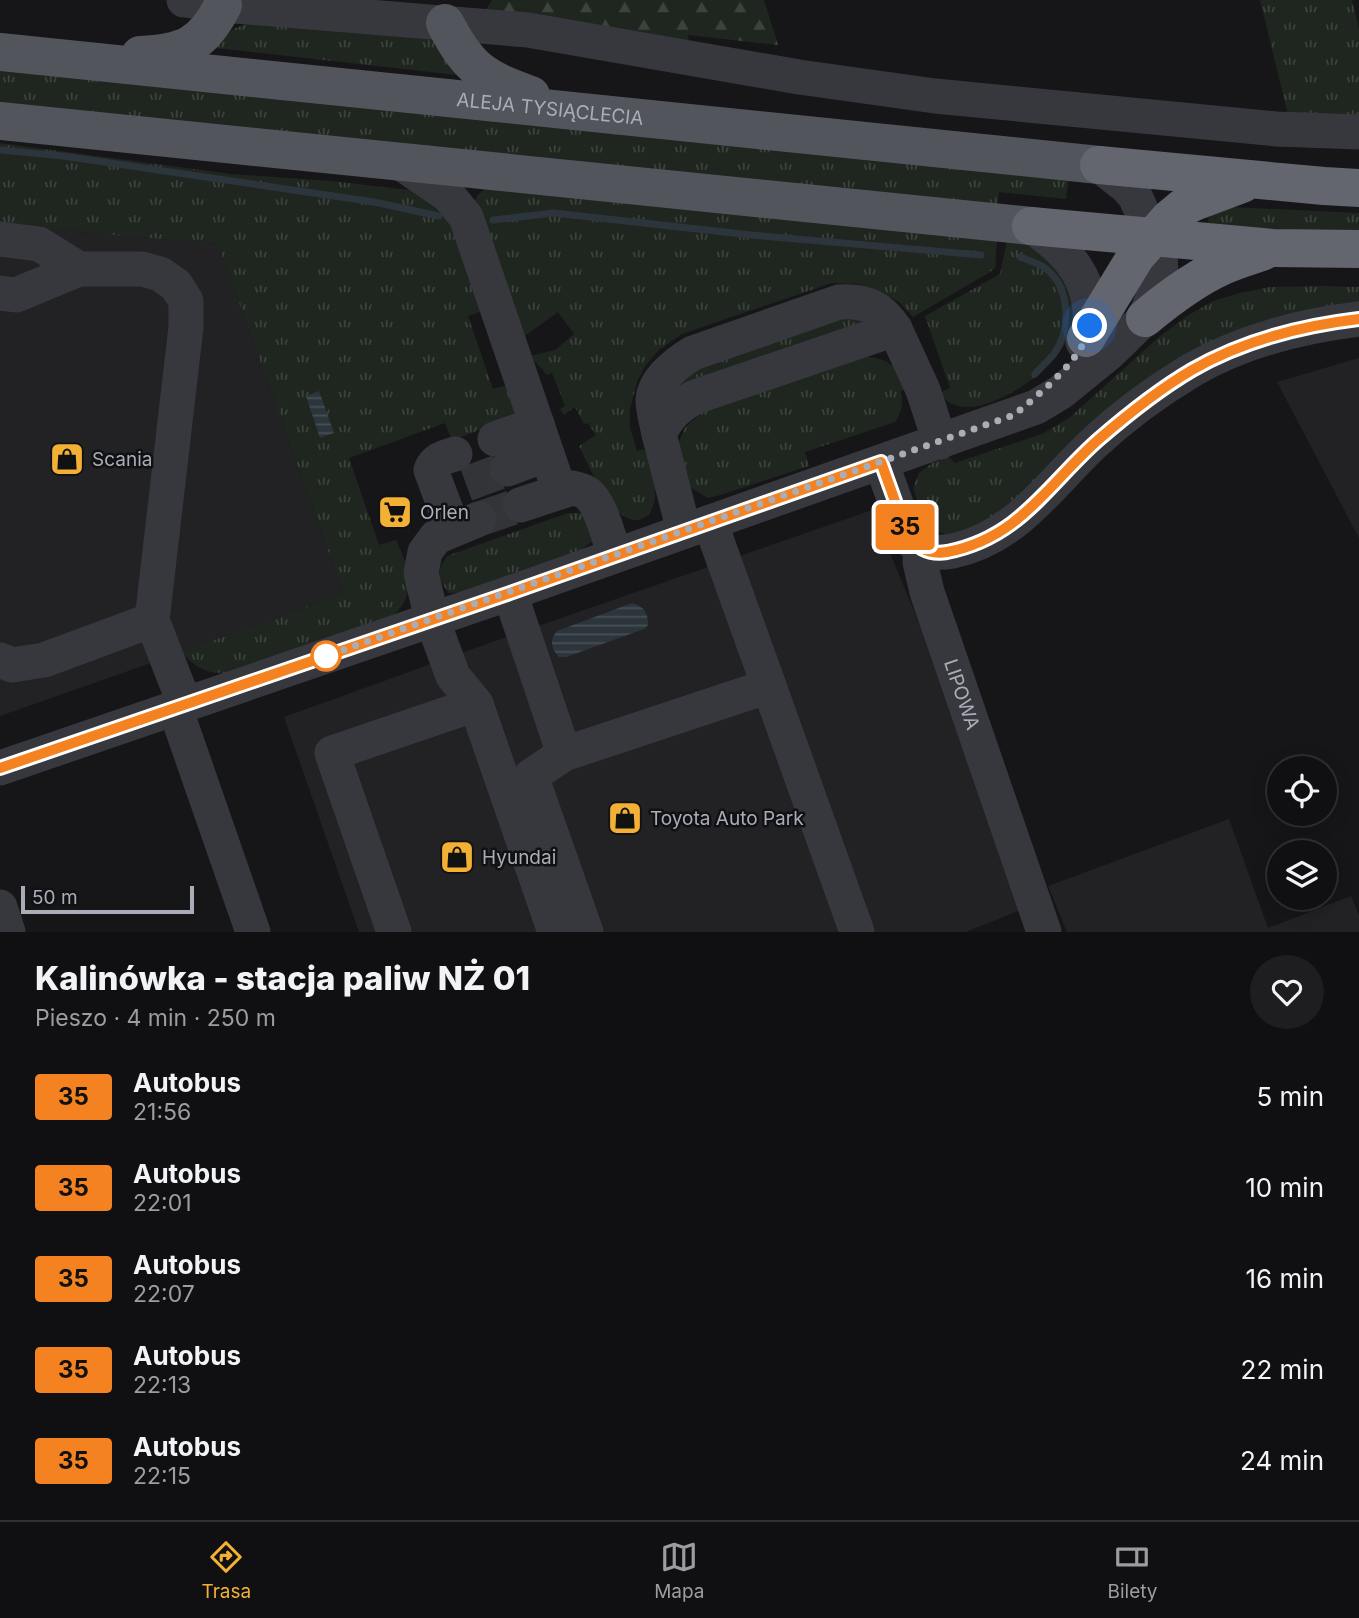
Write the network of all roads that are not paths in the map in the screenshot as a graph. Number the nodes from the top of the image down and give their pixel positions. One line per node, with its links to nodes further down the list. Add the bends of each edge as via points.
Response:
1 (184, 0): 2 (street)
2 (224, 3): 3 (street); 5 (main road, via 214,24 186,47 160,54)
3 (443, 12): 6 (main road, via 456,44 479,72); 8 (street, via 799,77 935,96 1277,129)
4 (0, 52): 5 (main road, ALEJA TYSIĄCLECIA)
5 (54, 57): 6 (main road, ALEJA TYSIĄCLECIA)
6 (576, 111): 10 (main road, ALEJA TYSIĄCLECIA)
7 (0, 121): 9 (main road)
8 (1359, 132)
9 (401, 163): 13 (main road); 25 (street, via 449,195 466,217)
10 (1099, 165): 11 (highway); 14 (street, via 1135,196)
11 (1254, 180): 12 (highway); 14 (highway, via 1182,208)
12 (1359, 188)
13 (1031, 226): 14 (highway); 23 (street, via 1053,241 1082,278 1089,300)
14 (1153, 238): 16 (highway); 21 (street, via 1160,253 1161,275); 23 (highway, via 1136,256)
15 (0, 239): 19 (street, via 39,244)
16 (1273, 248): 17 (highway); 21 (highway, via 1222,266)
17 (1359, 249)
18 (0, 263): 19 (street)
19 (79, 269): 20 (street, via 16,295); 37 (street, via 160,274 176,285 186,301)
20 (0, 293)
21 (1145, 318): 24 (street, via 1061,392)
22 (1359, 318): 33 (street, via 1289,331 1223,354 1133,410 1030,509 996,535 936,554)
23 (1086, 338): 24 (street, via 1058,376)
24 (1014, 415): 26 (street)
25 (542, 439): 27 (street); 30 (street)
26 (940, 442): 28 (street); 32 (street, via 923,390 895,330 695,397 675,410 659,434)
27 (501, 454)
28 (881, 462): 32 (street); 33 (street, LIPOWA, via 907,534)
29 (453, 477): 36 (street, via 466,524 436,537 425,552 423,586)
30 (560, 492): 31 (street); 34 (street, via 572,488 587,493 597,506)
31 (520, 505)
32 (697, 527): 34 (street); 39 (street)
33 (921, 549): 49 (street, LIPOWA, via 927,592)
34 (615, 555): 35 (street)
35 (510, 593): 36 (street); 42 (street)
36 (432, 619): 40 (street, via 453,676); 41 (street)
37 (152, 620): 38 (street, via 44,660 12,665); 41 (street)
38 (0, 660)
39 (769, 686): 42 (street); 48 (street)
40 (476, 704): 45 (street, via 332,753); 46 (street)
41 (180, 707): 43 (street); 44 (street)
42 (564, 754): 47 (street, via 531,776)
43 (0, 768)
44 (253, 932)
45 (394, 932)
46 (555, 932)
47 (586, 932)
48 (857, 932)
49 (1044, 932)

